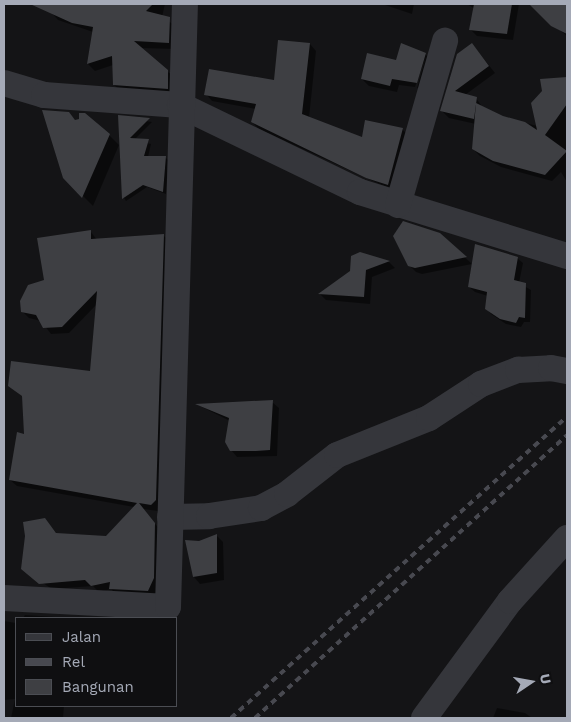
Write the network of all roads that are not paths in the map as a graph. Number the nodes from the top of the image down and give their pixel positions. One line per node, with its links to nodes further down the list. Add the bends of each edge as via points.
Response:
1 (185, 4): 4 (street)
2 (445, 41): 5 (street)
3 (4, 82): 4 (street, via 44,95)
4 (180, 105): 5 (street, via 360,192); 8 (street)
5 (398, 205): 6 (street)
6 (567, 256)
7 (567, 371): 8 (street, via 551,368 518,370 481,384 429,418 337,455 288,494 261,508 209,516)
8 (170, 517): 10 (street, via 168,607)
9 (567, 538): 11 (street, via 510,601)
10 (4, 598)
11 (424, 718)

